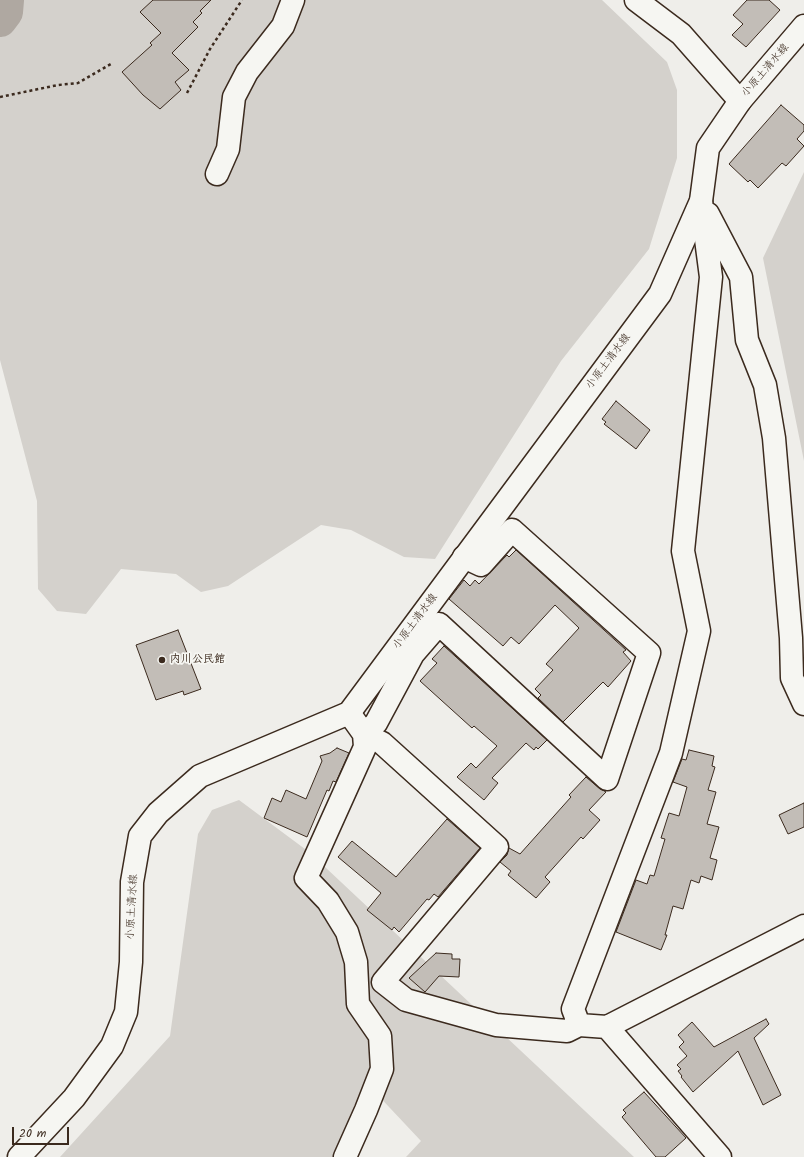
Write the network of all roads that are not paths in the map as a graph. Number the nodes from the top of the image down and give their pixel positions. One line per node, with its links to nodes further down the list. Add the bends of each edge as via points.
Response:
1 (293, 0): 5 (street, via 283,26 247,72 234,97 228,149)
2 (636, 0): 4 (street, via 681,34)
3 (804, 26): 4 (street, 小原土清水線)
4 (740, 101): 6 (street, 小原土清水線, via 708,148)
5 (217, 174)
6 (701, 201): 7 (street, 小原土清水線, via 660,294); 8 (street, via 741,277 747,340 765,385 774,438 792,678); 12 (street, via 711,277 683,551 699,631 671,754 573,1009)
7 (464, 557): 9 (street, 小原土清水線); 10 (street, via 481,565 512,530 649,653 607,779 439,624 413,654 376,723)
8 (804, 704)
9 (349, 712): 10 (street); 14 (street, 小原土清水線, via 200,776 158,813 140,836 132,882 126,1012 112,1046 74,1098)
10 (364, 734): 12 (street, via 382,743 497,847 383,982 406,1000 496,1025 567,1032); 15 (street, via 365,747 306,878 328,901 347,932 356,962 358,1004 380,1036 382,1069)
11 (804, 926): 13 (street)
12 (579, 1026): 13 (street)
13 (608, 1027): 16 (street)
14 (19, 1157)
15 (345, 1157)
16 (720, 1157)

